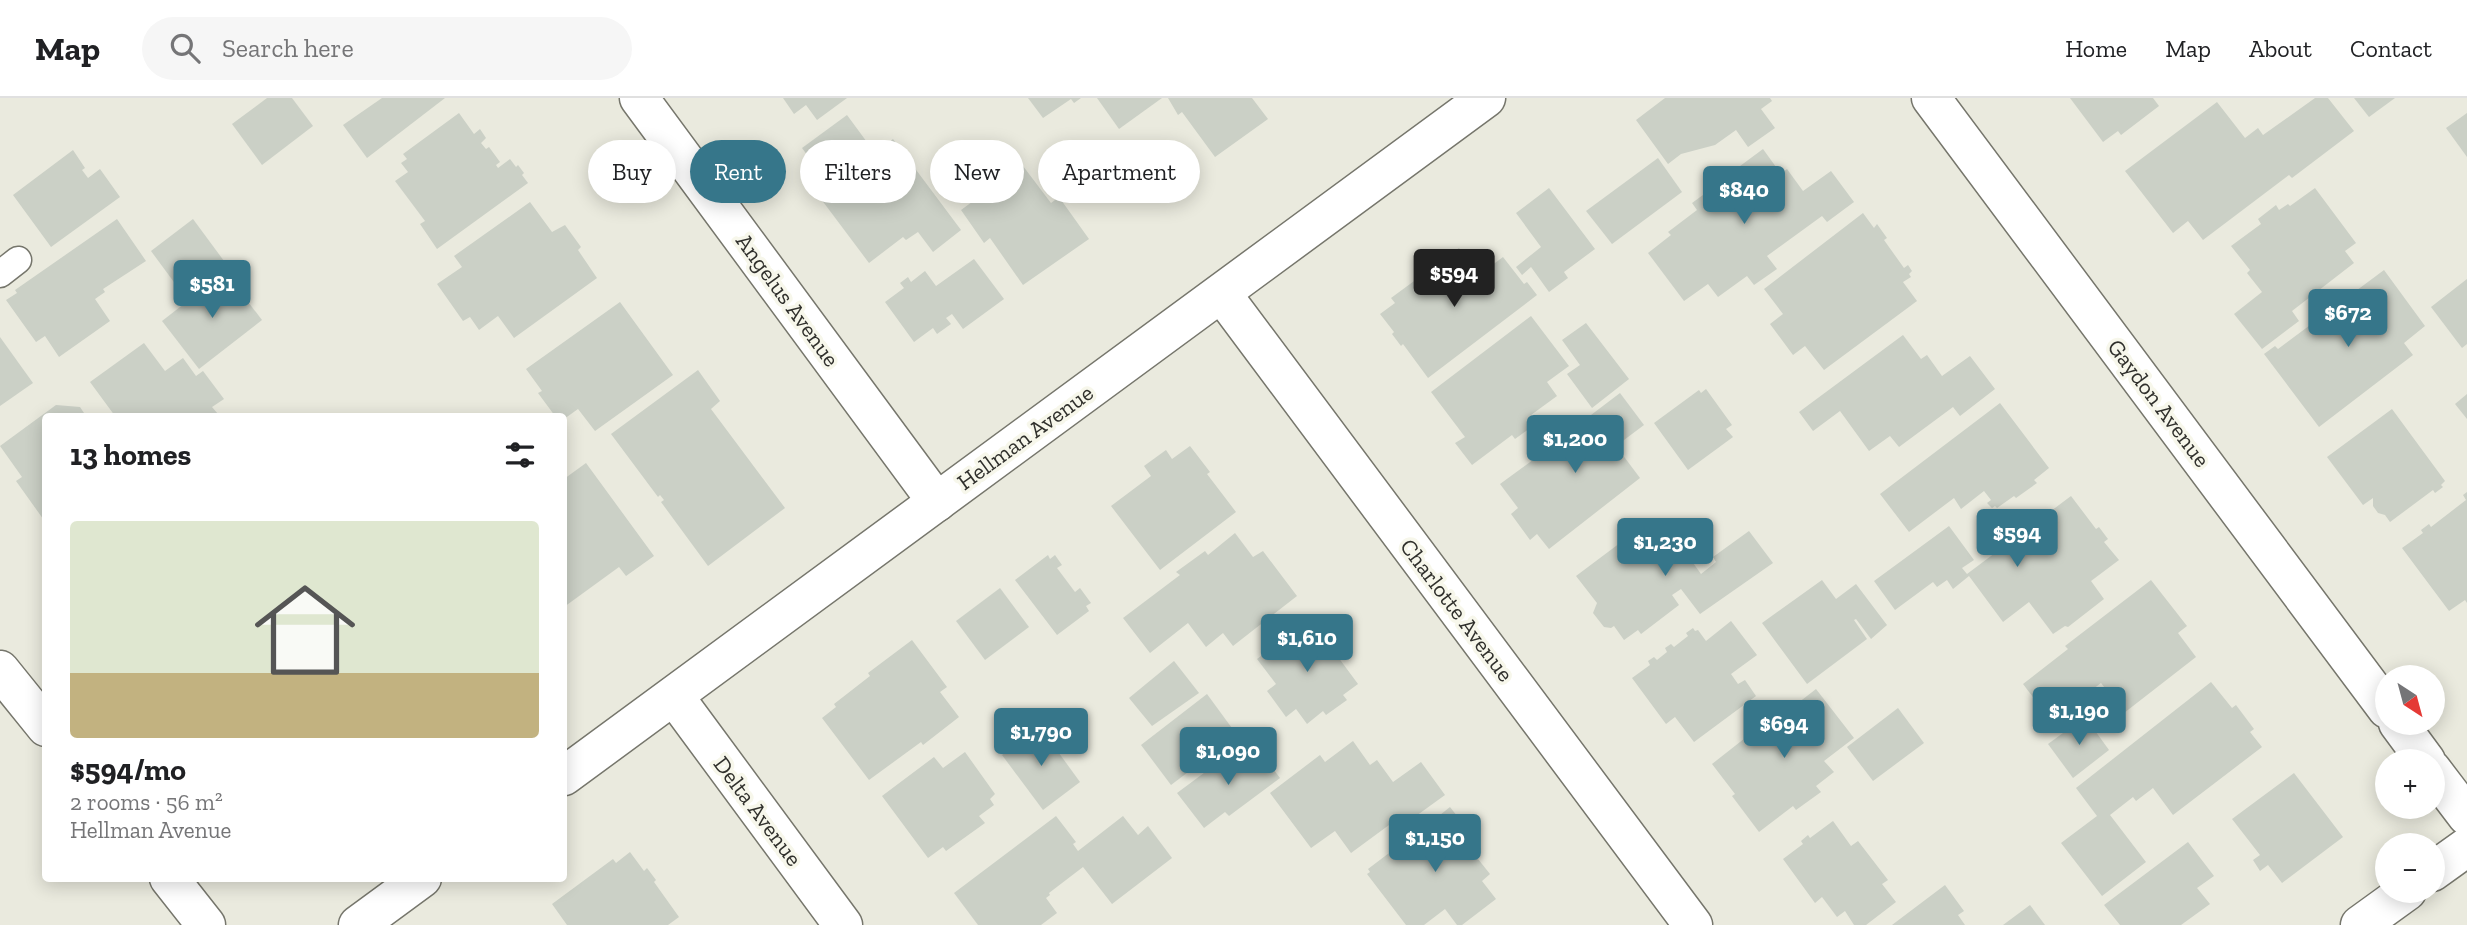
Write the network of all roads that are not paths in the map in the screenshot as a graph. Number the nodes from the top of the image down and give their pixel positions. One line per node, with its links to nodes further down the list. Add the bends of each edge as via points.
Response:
1 (639, 98): 5 (street, Angelus Avenue)
2 (1486, 98): 4 (street, Hellman Avenue)
3 (1931, 98): 7 (street, Gaydon Avenue)
4 (1222, 294): 5 (street, Hellman Avenue); 21 (street, Charlotte Avenue)
5 (937, 502): 8 (street, Hellman Avenue)
6 (3, 679): 9 (street)
7 (2375, 693)
8 (674, 696): 10 (street, Hellman Avenue); 20 (street, Delta Avenue)
9 (42, 723)
10 (567, 774)
11 (2445, 787): 12 (street)
12 (2467, 816)
13 (2467, 847): 14 (street)
14 (2445, 863)
15 (172, 882): 18 (street)
16 (417, 882): 19 (street)
17 (2390, 903): 22 (street)
18 (206, 925)
19 (358, 925)
20 (843, 925)
21 (1693, 925)
22 (2360, 925)

